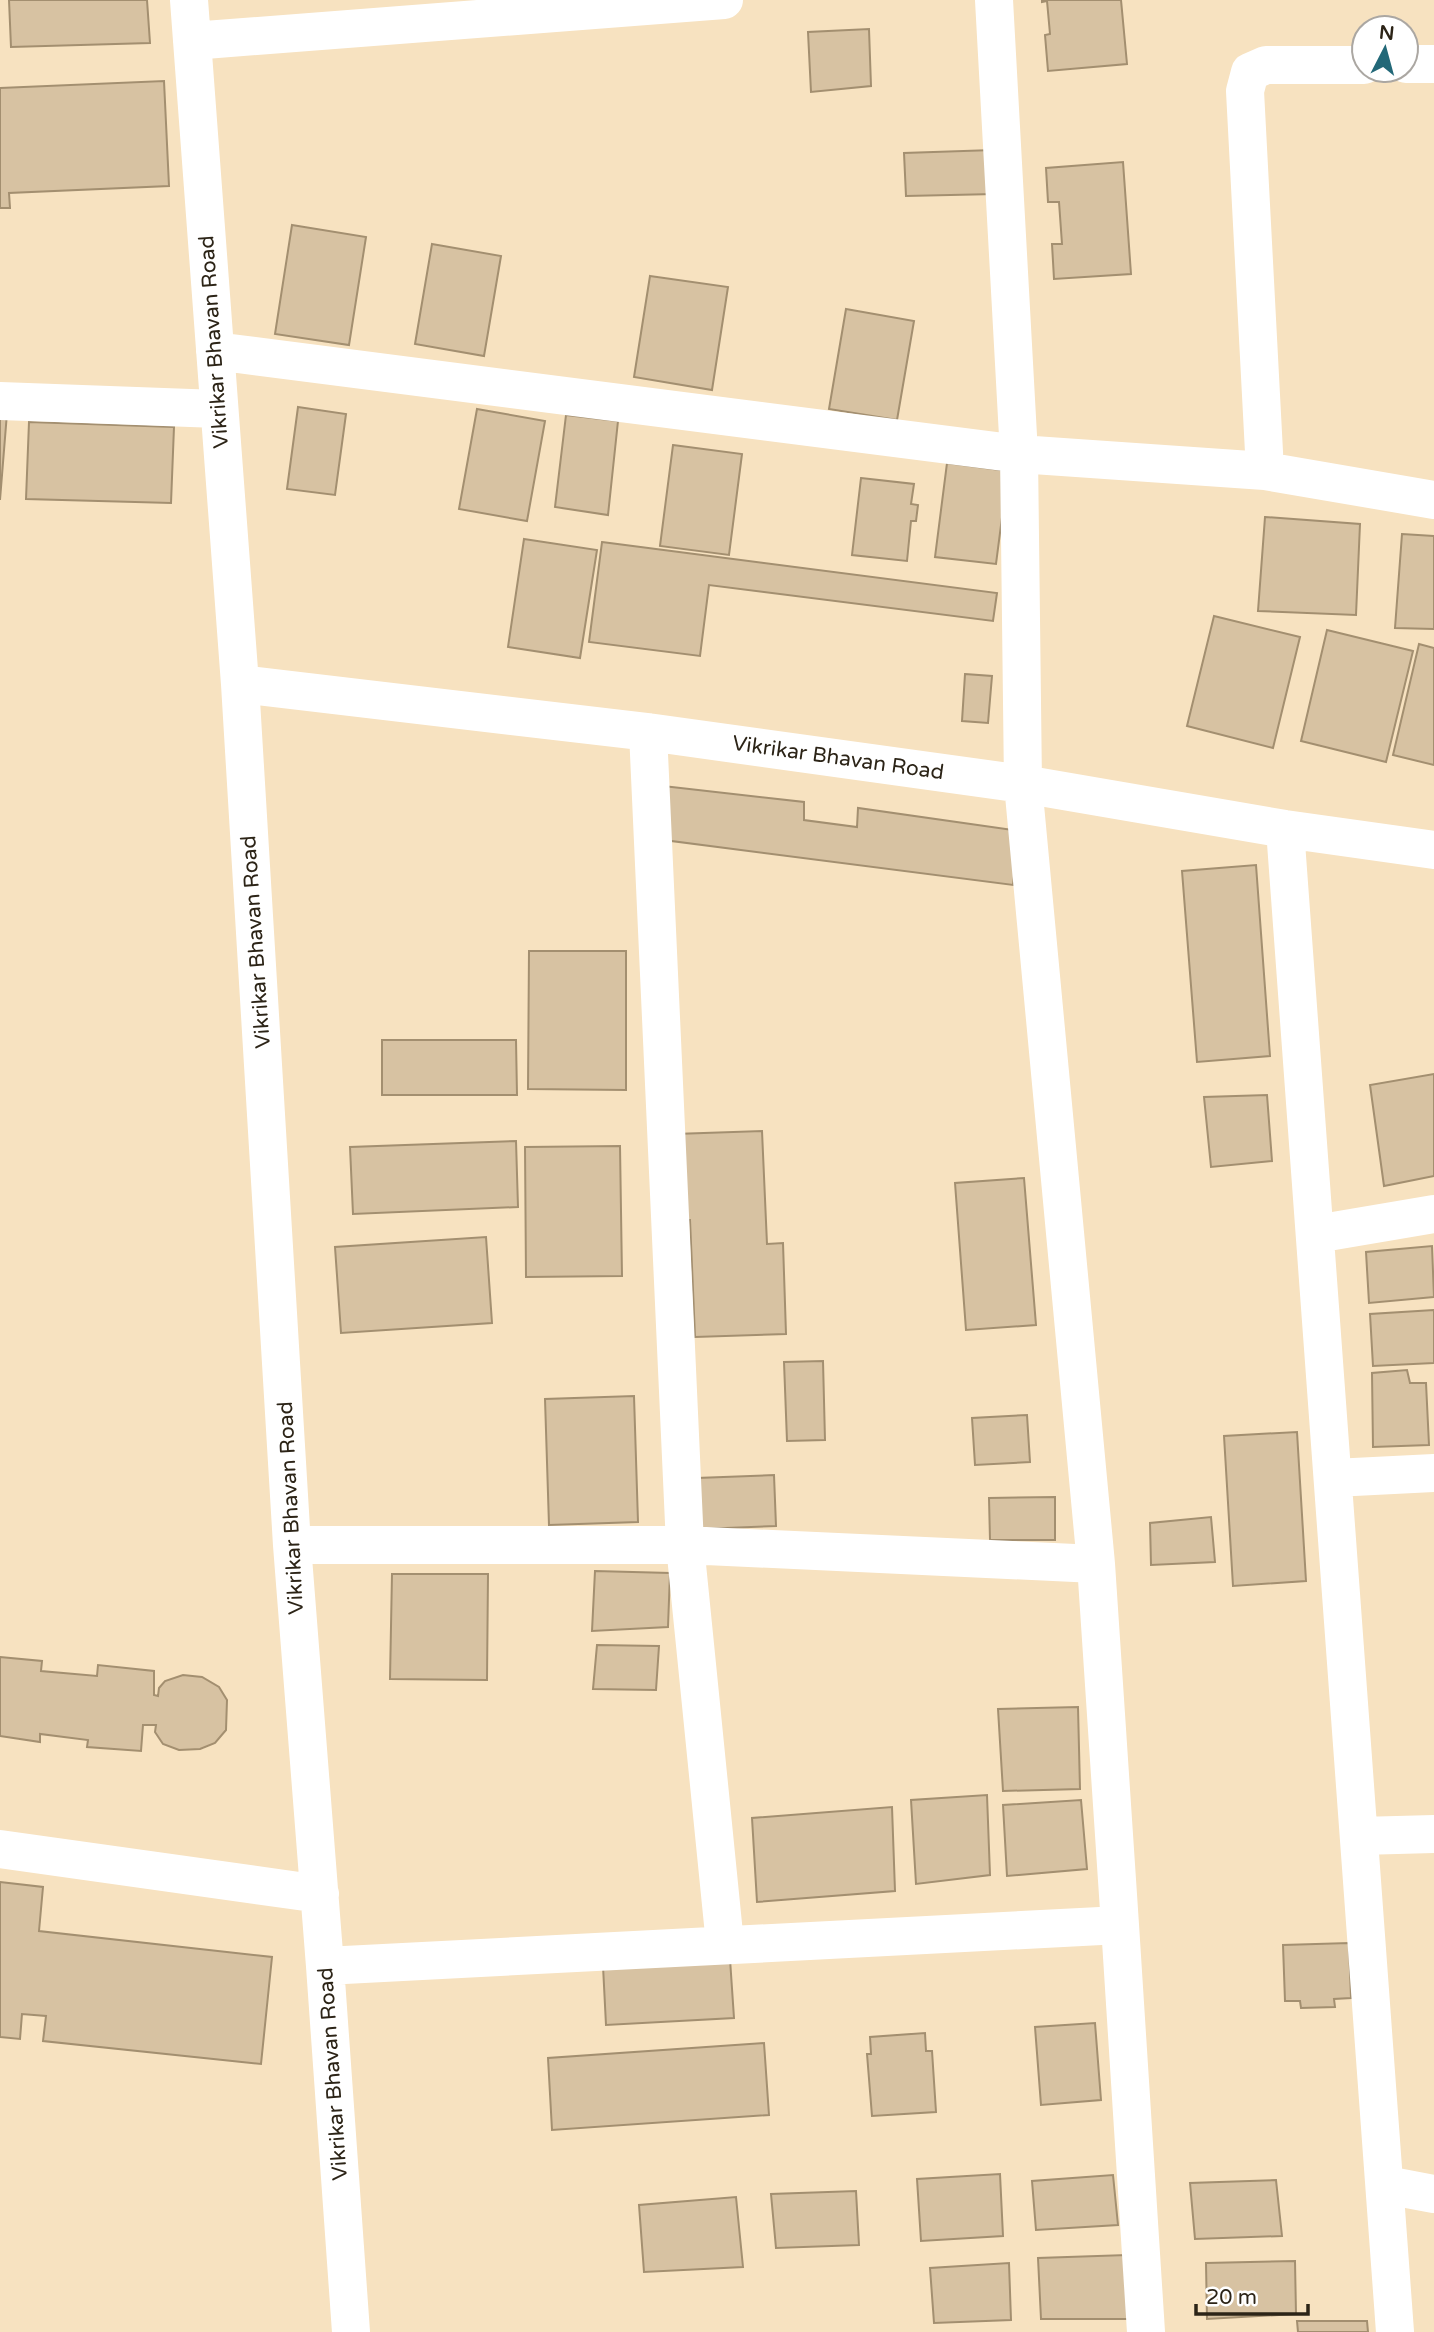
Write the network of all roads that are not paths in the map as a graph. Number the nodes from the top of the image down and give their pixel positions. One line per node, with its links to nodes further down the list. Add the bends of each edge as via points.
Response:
1 (189, 0): 4 (street, Vikrikar Bhavan Road)
2 (724, 0): 4 (street)
3 (994, 0): 9 (street)
4 (191, 41): 6 (street, Vikrikar Bhavan Road)
5 (1350, 65): 10 (street, via 1266,65 1250,72 1245,90)
6 (215, 351): 8 (street, Vikrikar Bhavan Road); 9 (street)
7 (0, 401): 8 (street)
8 (218, 409): 12 (street, Vikrikar Bhavan Road)
9 (1019, 454): 10 (street); 14 (street)
10 (1265, 471): 11 (street)
11 (1434, 500)
12 (240, 684): 13 (street, Vikrikar Bhavan Road); 21 (street, Vikrikar Bhavan Road)
13 (648, 732): 14 (street, Vikrikar Bhavan Road); 22 (street)
14 (1023, 784): 15 (street, Vikrikar Bhavan Road); 23 (street)
15 (1285, 829): 16 (street, Vikrikar Bhavan Road); 18 (street)
16 (1434, 850)
17 (1434, 1214): 18 (street)
18 (1316, 1234): 20 (street)
19 (1434, 1473): 20 (street)
20 (1334, 1478): 25 (street)
21 (292, 1545): 22 (street); 27 (street, Vikrikar Bhavan Road)
22 (685, 1545): 23 (street); 29 (street)
23 (1096, 1564): 28 (street)
24 (1434, 1834): 25 (street)
25 (1360, 1836): 31 (street)
26 (0, 1849): 27 (street)
27 (320, 1894): 30 (street, Vikrikar Bhavan Road)
28 (1120, 1925): 29 (street); 34 (street)
29 (725, 1944): 30 (street)
30 (325, 1966): 33 (street, Vikrikar Bhavan Road)
31 (1386, 2185): 32 (street); 35 (street)
32 (1434, 2194)
33 (351, 2332)
34 (1146, 2332)
35 (1395, 2332)

